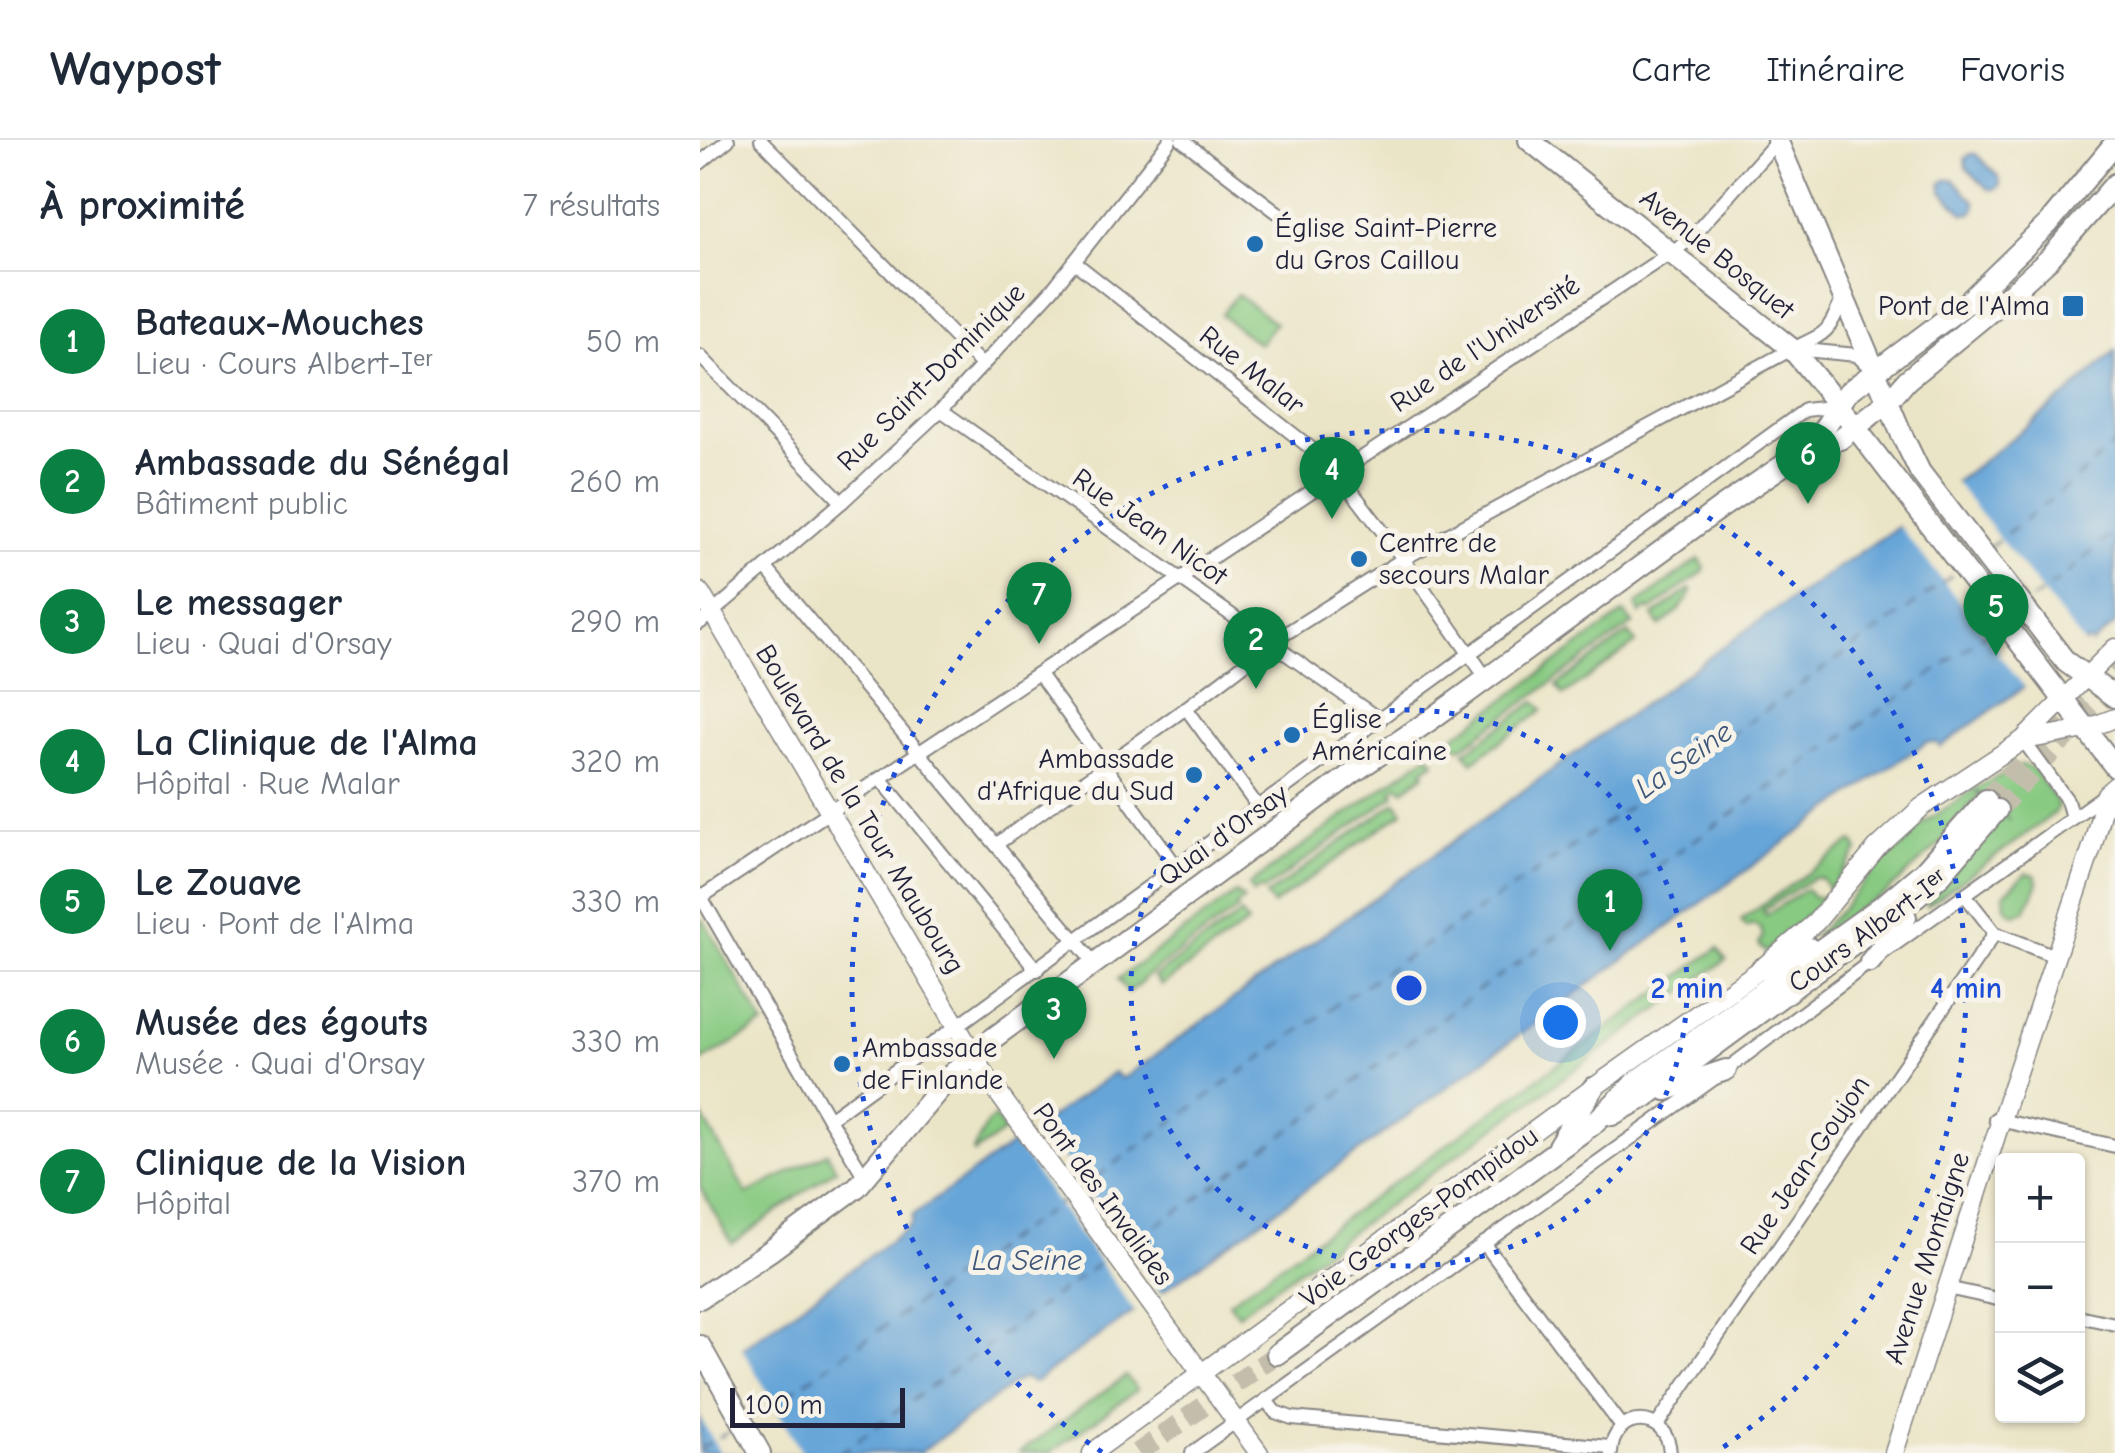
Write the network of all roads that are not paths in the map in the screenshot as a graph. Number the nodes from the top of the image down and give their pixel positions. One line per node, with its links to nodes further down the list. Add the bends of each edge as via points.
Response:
1 (728, 140): 8 (street)
2 (761, 140): 16 (street)
3 (1170, 140): 12 (street, Rue Saint-Dominique)
4 (1182, 140): 10 (street)
5 (1529, 140): 11 (main road, Avenue Bosquet)
6 (1777, 140): 11 (street, Rue de l'Université); 13 (main road)
7 (2115, 143): 17 (main road, via 2001,271)
8 (700, 163)
9 (2115, 184): 18 (main road, Quai d'Orsay, via 2048,259)
10 (1278, 212)
11 (1671, 252): 14 (main road, Avenue Bosquet); 23 (street, Rue de l'Université)
12 (1074, 262): 16 (street, Rue Saint-Dominique); 23 (street, Rue Malar)
13 (1843, 298): 14 (street, via 1830,328); 17 (main road)
14 (1792, 349): 17 (street, via 1857,355); 19 (main road, Avenue Bosquet); 25 (street)
15 (700, 356): 24 (street)
16 (982, 365): 20 (street, Rue Saint-Dominique)
17 (1875, 372): 18 (main road); 19 (main road)
18 (1889, 402): 21 (main road, Quai d'Orsay); 34 (main road, via 1920,472 2066,662)
19 (1839, 406): 21 (main road, Avenue Bosquet); 22 (main road, Quai d'Orsay); 32 (street, Quai d'Orsay, via 1805,410)
20 (940, 410): 24 (street, Rue Saint-Dominique); 27 (street, Rue Jean Nicot)
21 (1854, 428): 22 (main road, Quai d'Orsay); 37 (main road)
22 (1807, 448): 35 (main road, Quai d'Orsay)
23 (1338, 472): 25 (street, Rue Malar); 27 (street, Rue de l'Université)
24 (842, 502): 26 (street, Rue Saint-Dominique)
25 (1403, 559): 30 (street); 32 (street, Rue Malar)
26 (766, 568): 29 (street, Rue Saint-Dominique); 43 (street)
27 (1180, 579): 30 (street, Rue Jean Nicot); 33 (street, Rue de l'Université)
28 (700, 592): 29 (street, Boulevard de la Tour Maubourg)
29 (706, 619): 49 (street, Boulevard de la Tour Maubourg)
30 (1271, 644): 38 (street); 40 (street, Rue Jean Nicot)
31 (2115, 648): 34 (street)
32 (1470, 654): 35 (street, Rue Malar); 40 (street, Quai d'Orsay)
33 (1038, 674): 43 (street, Rue de l'Université); 44 (street)
34 (2085, 677): 36 (main road); 37 (street)
35 (1487, 678): 61 (main road, Quai d'Orsay)
36 (2115, 697)
37 (2063, 698): 41 (main road); 42 (street)
38 (1186, 708): 44 (street); 48 (street)
39 (2115, 718): 41 (street)
40 (1380, 720): 48 (street, Quai d'Orsay)
41 (2086, 729): 42 (street); 45 (main road)
42 (2023, 740): 50 (street, via 2067,800); 62 (street, Cours Albert-Iᵉʳ, via 1922,807 1877,848 1816,922)
43 (919, 752): 46 (street, Rue de l'Université); 51 (street)
44 (1104, 766): 51 (street); 52 (street)
45 (2115, 766)
46 (880, 778): 49 (street, Rue de l'Université); 63 (street)
47 (2105, 794): 50 (street, Cours Albert-Iᵉʳ); 59 (street, Avenue Montaigne)
48 (1258, 807): 52 (street, Quai d'Orsay)
49 (830, 811): 55 (street, Rue de l'Université); 64 (street, Boulevard de la Tour Maubourg)
50 (2072, 818): 54 (street, Cours Albert-Iᵉʳ)
51 (997, 844): 58 (street)
52 (1176, 866): 58 (street, Quai d'Orsay)
53 (1941, 875): 56 (main road, Voie Georges-Pompidou, via 1991,805 1924,871); 60 (main road); 68 (main road, Voie Georges-Pompidou)
54 (1965, 895): 57 (street); 60 (street, Cours Albert-Iᵉʳ)
55 (700, 897): 69 (street)
56 (1847, 930): 62 (main road); 71 (main road, Voie Georges-Pompidou, via 1636,1082)
57 (1995, 933): 59 (street); 87 (street, Rue Jean-Goujon)
58 (1076, 940): 61 (street); 63 (street, Quai d'Orsay)
59 (2055, 956): 70 (street, Avenue Montaigne)
60 (1870, 962): 66 (street, Cours Albert-Iᵉʳ)
61 (1094, 963): 65 (main road, Quai d'Orsay)
62 (1760, 969): 67 (street, Cours Albert-Iᵉʳ)
63 (1036, 970): 64 (street, Quai d'Orsay)
64 (958, 1027): 65 (street, Boulevard de la Tour Maubourg); 69 (street, Quai d'Orsay)
65 (973, 1054): 74 (main road, Quai d'Orsay); 83 (street, Pont des Invalides)
66 (1726, 1070): 68 (main road); 75 (street, Cours Albert-Iᵉʳ)
67 (1594, 1088): 73 (main road); 83 (street, Cours Albert-Iᵉʳ)
68 (1645, 1098): 71 (main road, Voie Georges-Pompidou)
69 (828, 1119): 74 (street)
70 (1997, 1119): 72 (street); 76 (street, Avenue Montaigne)
71 (1592, 1124): 73 (main road, Voie Georges-Pompidou)
72 (2115, 1146)
73 (1554, 1154): 82 (main road, Voie Georges-Pompidou)
74 (865, 1177): 77 (main road, Quai d'Orsay)
75 (1484, 1244): 84 (street, Cours Albert-Iᵉʳ); 86 (street)
76 (1947, 1288): 78 (street); 94 (street, Avenue Montaigne)
77 (700, 1298)
78 (1995, 1298)
79 (2085, 1318): 80 (street)
80 (2115, 1324)
81 (700, 1346): 89 (main road)
82 (1277, 1354)
83 (1201, 1375): 85 (street, Pont des Invalides); 90 (street, Cours Albert-Iᵉʳ)
84 (1266, 1400): 85 (street, Cours Albert-Iᵉʳ); 88 (street, via 1292,1418)
85 (1236, 1422): 91 (street, Cours Albert-Iᵉʳ); 92 (street, Pont des Invalides)
86 (1622, 1426): 87 (street, via 1640,1420); 88 (street)
87 (1657, 1426): 93 (street)
88 (1610, 1450)
89 (760, 1453)
90 (1092, 1453)
91 (1192, 1453)
92 (1259, 1453)
93 (1672, 1453)
94 (1894, 1453)

